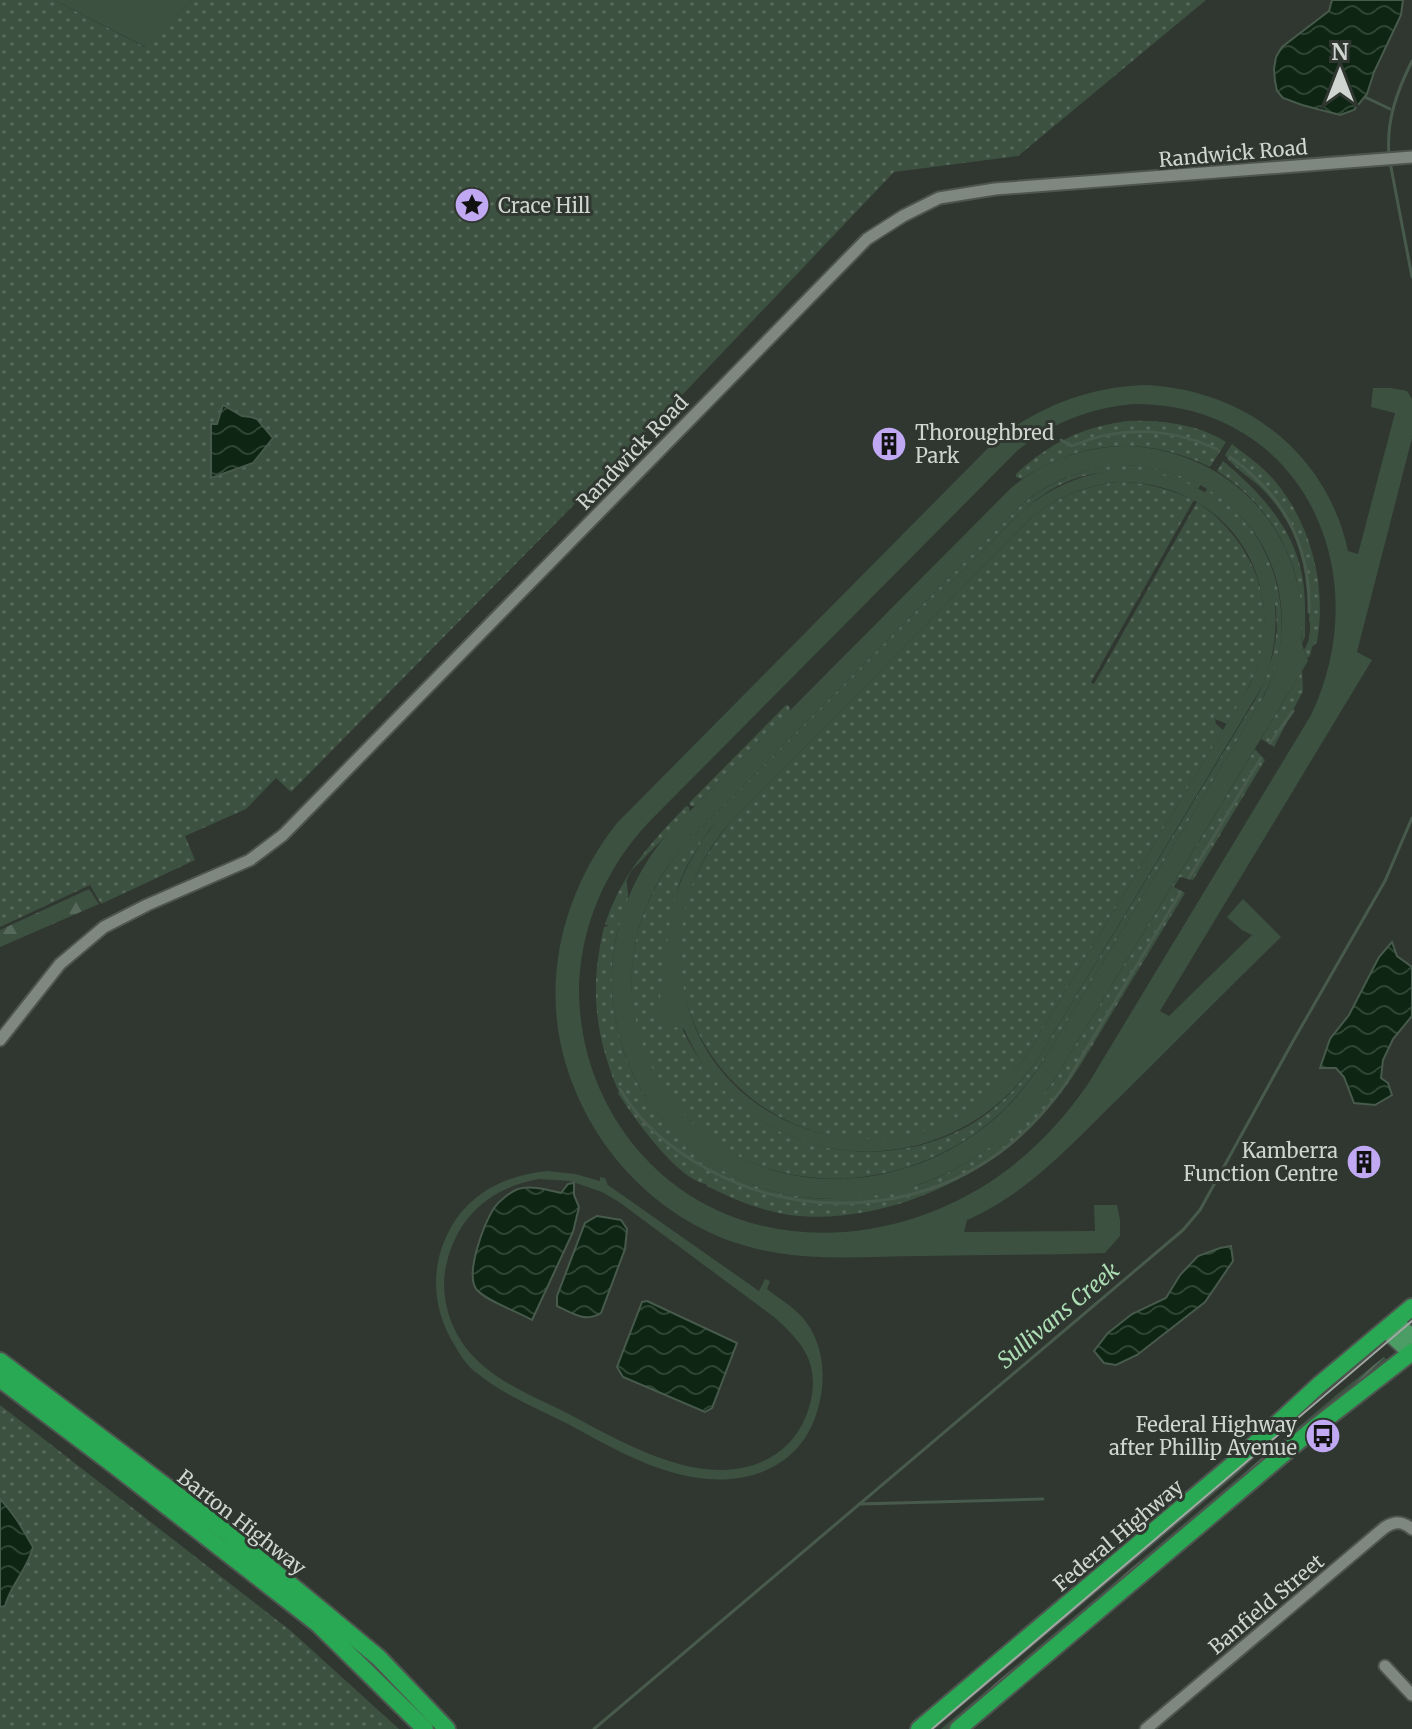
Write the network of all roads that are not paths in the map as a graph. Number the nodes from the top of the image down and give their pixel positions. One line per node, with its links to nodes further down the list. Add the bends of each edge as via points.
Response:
1 (1407, 158): 2 (street, Randwick Road, via 995,189 939,198 903,216 867,239 283,835 250,860 104,927 60,964)
2 (0, 1040)
3 (1412, 1307): 4 (highway, Federal Highway)
4 (1390, 1326): 5 (main road); 15 (highway, Federal Highway)
5 (1412, 1349): 7 (highway)
6 (0, 1361): 14 (highway, Barton Highway, via 325,1613 379,1658)
7 (1385, 1374): 8 (highway); 16 (highway)
8 (1411, 1374)
9 (0, 1379): 13 (highway, Barton Highway, via 318,1624)
10 (1412, 1529): 17 (street, Banfield Street, via 1392,1522 1384,1528)
11 (1385, 1666): 12 (street)
12 (1412, 1695)
13 (425, 1729)
14 (447, 1729)
15 (919, 1729)
16 (958, 1729)
17 (1146, 1729)

